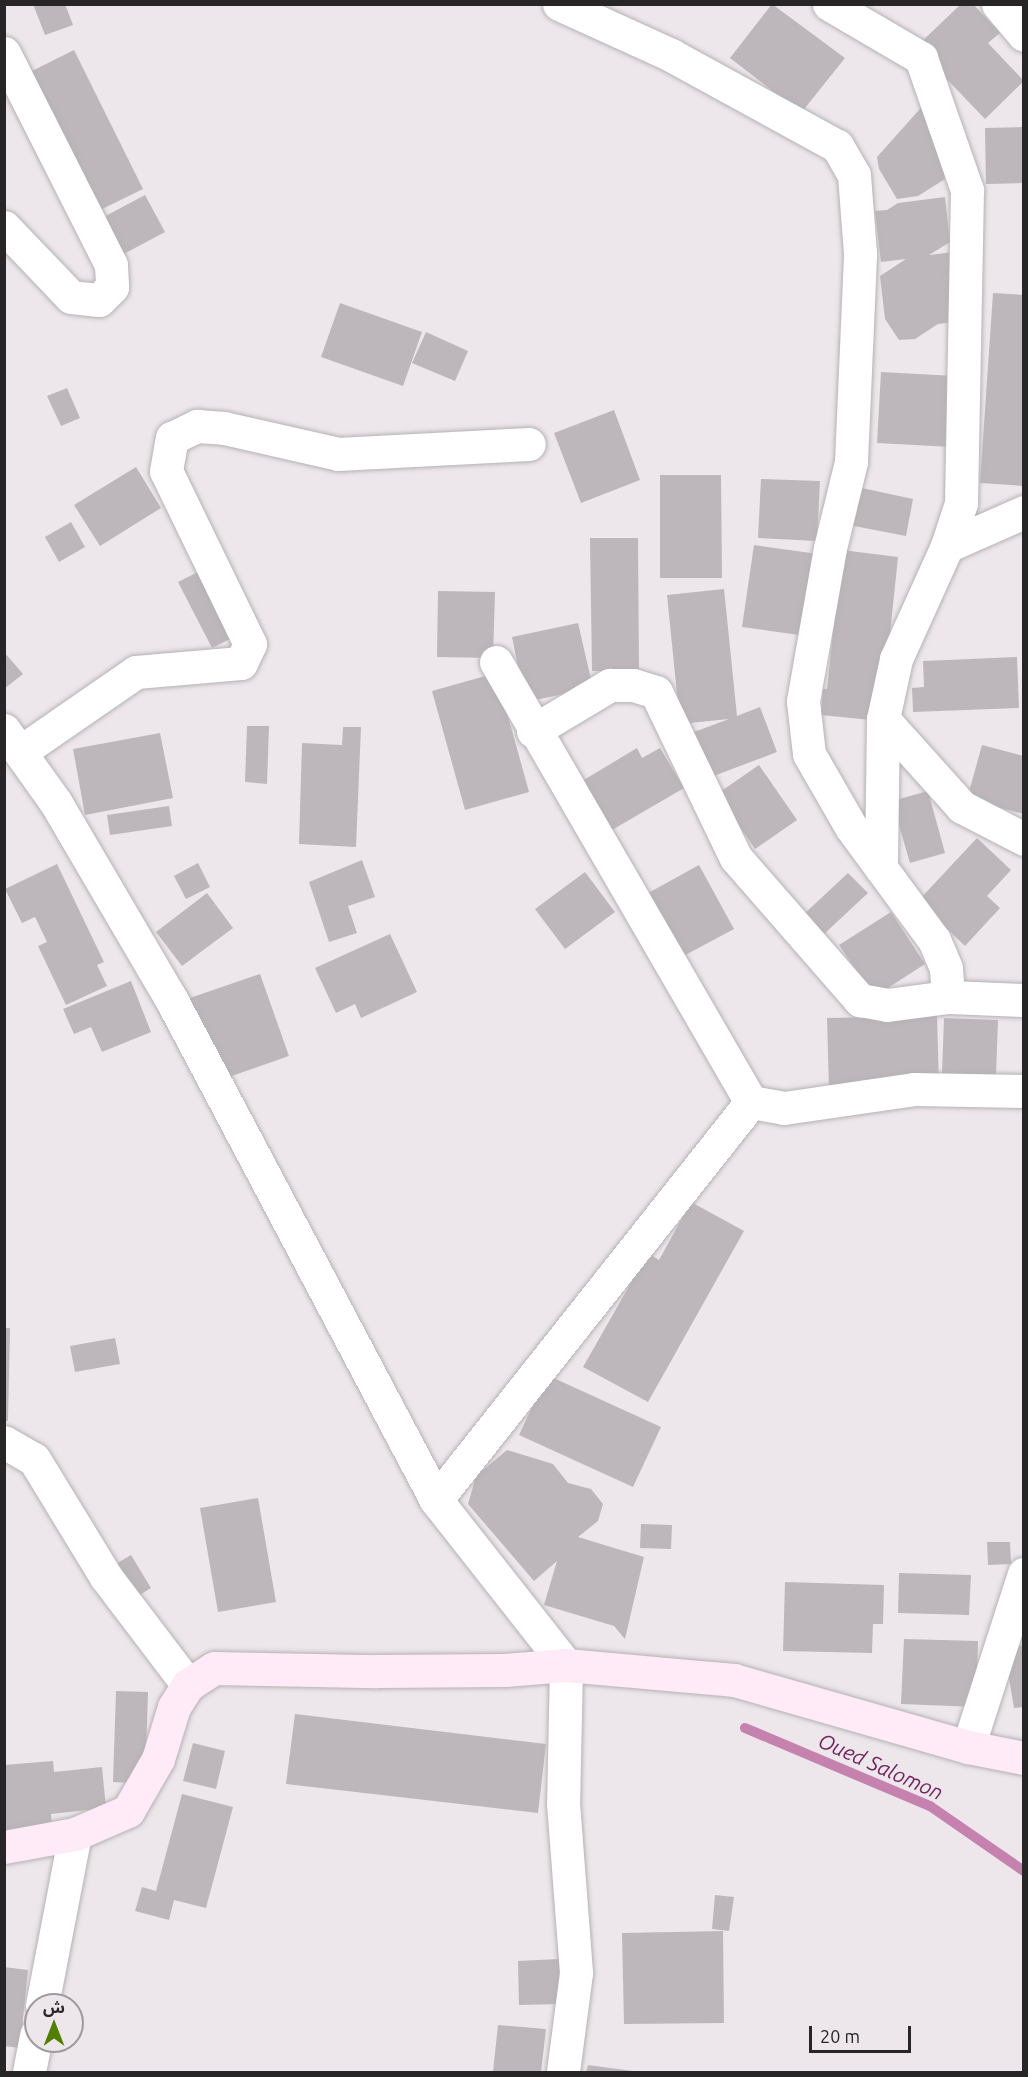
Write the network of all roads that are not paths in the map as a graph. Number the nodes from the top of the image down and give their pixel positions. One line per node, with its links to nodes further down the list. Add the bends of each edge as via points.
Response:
1 (559, 4): 15 (street, via 671,55 837,146 854,175 860,253 851,462 830,548 803,701 809,754 851,827)
2 (829, 4): 9 (street, via 921,58 967,190 961,502)
3 (998, 4): 4 (street)
4 (1023, 35)
5 (4, 53): 6 (street, via 111,265 112,288 99,300 71,297)
6 (4, 227)
7 (528, 444): 13 (street, via 338,454 224,428 197,426 172,438 166,471 250,644 241,663 136,672)
8 (1023, 512): 9 (street)
9 (947, 546): 11 (street, via 896,659)
10 (496, 662): 12 (street)
11 (883, 719): 14 (street, via 962,807); 15 (street)
12 (533, 731): 16 (street, via 609,685 633,685 656,692 736,858 860,1000 887,1005); 19 (street)
13 (12, 741): 21 (street, via 56,803 170,997)
14 (1023, 839)
15 (881, 868): 16 (street, via 934,940 946,968)
16 (948, 997): 17 (street)
17 (1023, 1000)
18 (1023, 1091): 19 (street, via 914,1089 784,1108)
19 (750, 1101): 21 (street)
20 (4, 1442): 24 (street, via 34,1459 106,1577)
21 (436, 1500): 23 (street)
22 (1023, 1574): 25 (street)
23 (567, 1665): 24 (street, via 505,1670 214,1668); 25 (street, via 734,1680); 32 (street, via 563,1803 576,1973)
24 (188, 1685): 27 (street, via 174,1707 158,1759 128,1811)
25 (968, 1747): 26 (street)
26 (1023, 1758)
27 (75, 1834): 28 (street); 29 (street)
28 (4, 1847)
29 (44, 1993)
30 (33, 2053): 31 (street)
31 (29, 2073)
32 (563, 2073)

